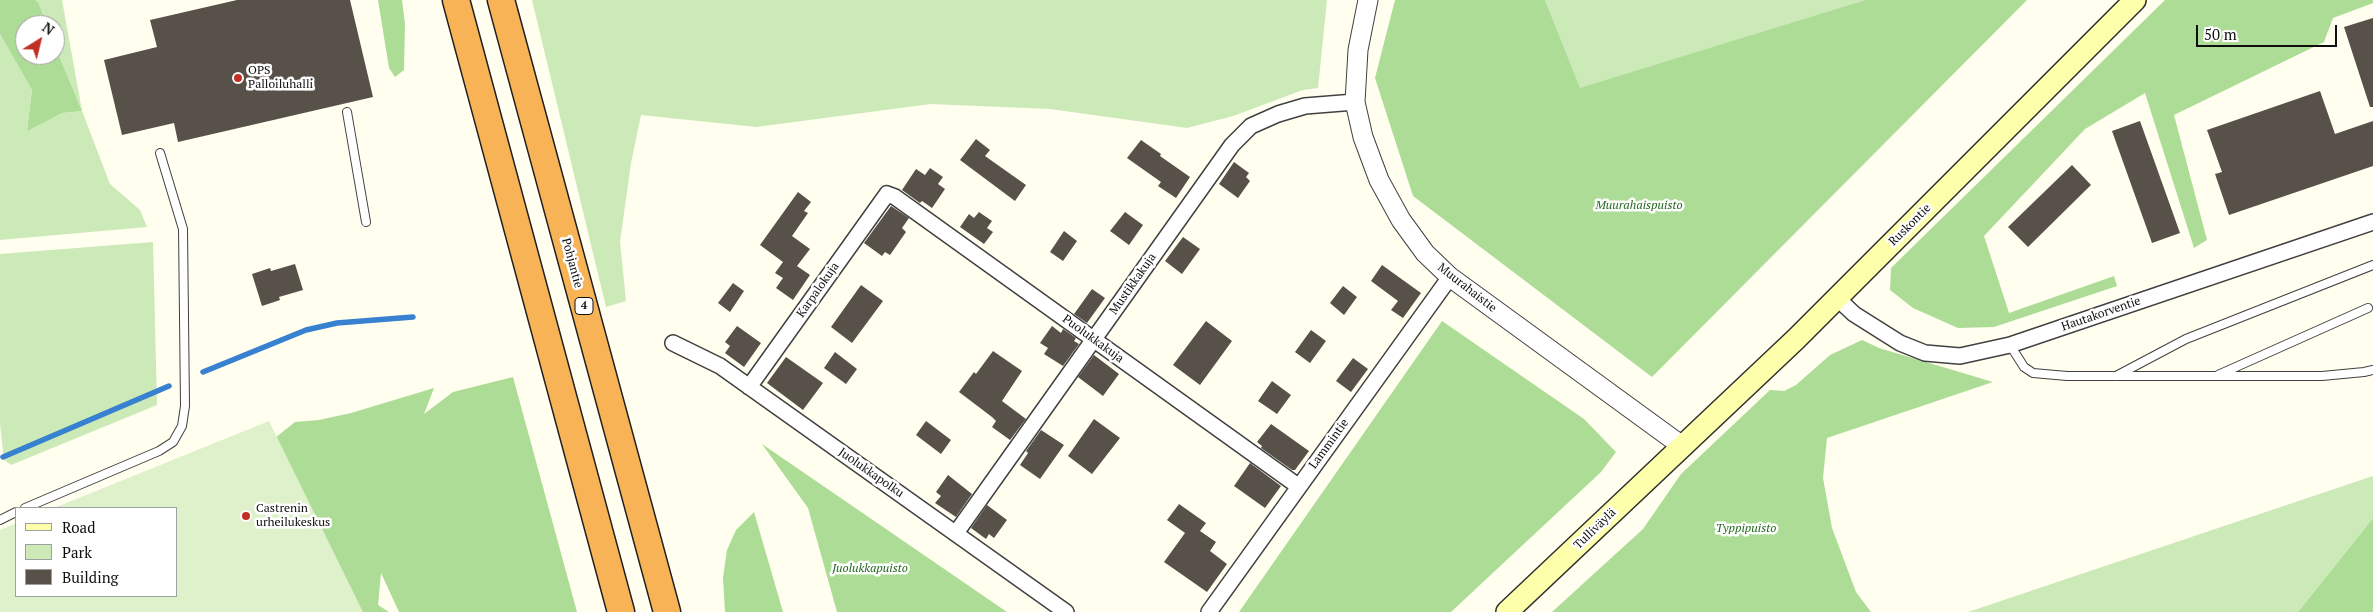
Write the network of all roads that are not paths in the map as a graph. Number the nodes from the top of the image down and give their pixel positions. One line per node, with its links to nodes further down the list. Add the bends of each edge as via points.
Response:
1 (456, 0): 28 (highway)
2 (501, 0): 29 (highway, Pohjantie / 4)
3 (1368, 0): 5 (street, Muurahaistie, via 1358,50)
4 (2135, 0): 13 (main road, Ruskontie)
5 (1355, 102): 12 (street, Muurahaistie, via 1379,180 1400,220 1425,253); 15 (street, Mustikkakuja, via 1305,106 1251,126 1232,145)
6 (347, 112): 9 (lane)
7 (160, 153): 24 (lane, via 183,229 185,406 182,426 173,442 159,451)
8 (887, 194): 15 (street, Puolukkakuja); 21 (street, Karpalokuja)
9 (366, 222)
10 (2373, 222): 17 (street, Hautakorventie)
11 (2373, 266): 19 (lane, via 2186,340)
12 (1450, 277): 22 (street, Muurahaistie); 23 (street, Lammintie)
13 (1837, 298): 17 (street, Hautakorventie, via 1875,328 1925,353 1960,356); 22 (main road, Ruskontie)
14 (2368, 308): 20 (lane)
15 (1094, 339): 23 (street, Puolukkakuja); 27 (street, Mustikkakuja)
16 (673, 342): 21 (street, Juolukkapolku, via 720,366)
17 (2010, 345): 19 (lane, via 2024,367 2033,373)
18 (2373, 370): 20 (lane, via 2322,376)
19 (2114, 377): 20 (lane)
20 (2214, 377)
21 (749, 386): 27 (street, Juolukkapolku)
22 (1682, 446): 32 (main road, Tulliväylä)
23 (1298, 486): 31 (street, Lammintie)
24 (27, 507)
25 (15, 512): 26 (lane)
26 (0, 520)
27 (956, 533): 30 (street, Juolukkapolku)
28 (621, 612)
29 (667, 612)
30 (1066, 612)
31 (1209, 612)
32 (1507, 612)

